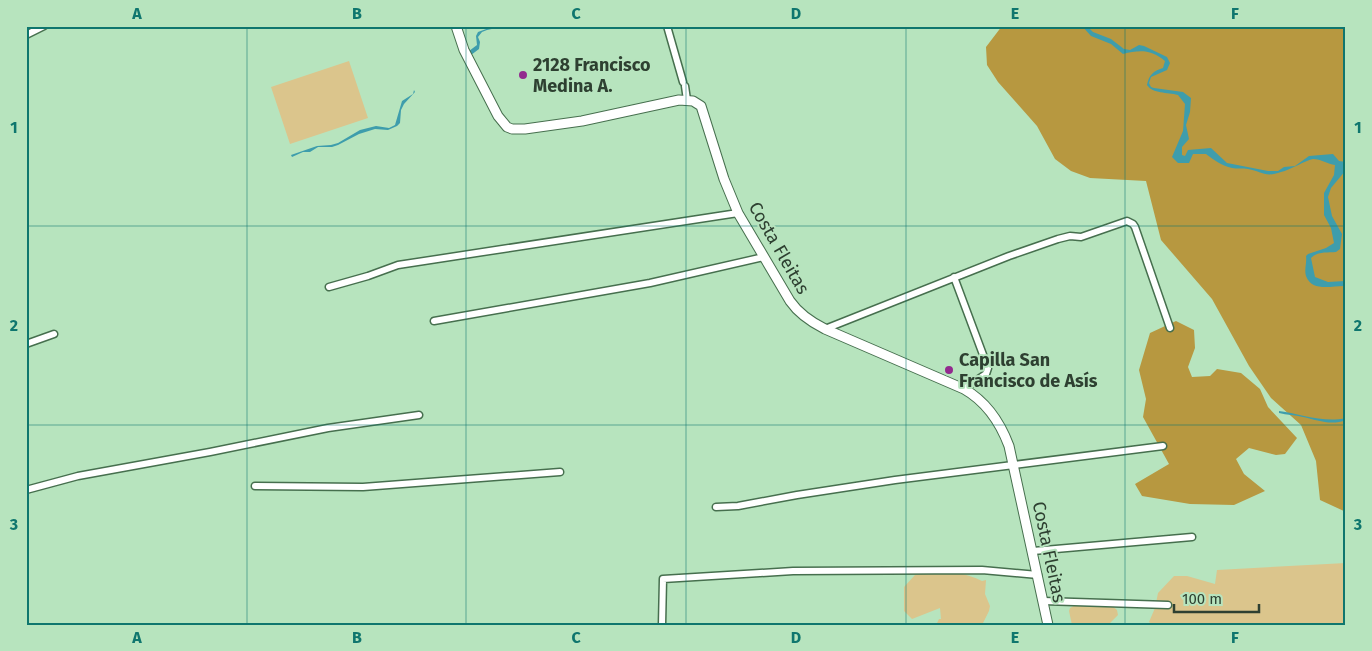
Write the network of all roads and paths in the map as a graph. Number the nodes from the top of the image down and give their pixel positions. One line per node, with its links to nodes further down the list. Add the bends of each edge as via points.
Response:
1 (44, 26): 4 (street)
2 (456, 26): 5 (main road, via 464,50 502,124 512,129 582,120)
3 (667, 26): 5 (street)
4 (26, 35)
5 (687, 100): 6 (main road, Costa Fleitas, via 703,109)
6 (738, 213): 7 (main road, Costa Fleitas); 9 (street, via 398,265)
7 (764, 258): 10 (street, via 650,283); 12 (main road, Costa Fleitas, via 797,311)
8 (954, 277): 11 (street, via 1058,239 1081,237 1127,221 1135,227); 12 (street); 15 (street, via 988,368 986,374)
9 (329, 287)
10 (434, 321)
11 (1170, 328)
12 (826, 329): 15 (main road, Costa Fleitas)
13 (54, 334): 14 (street)
14 (26, 344)
15 (964, 390): 18 (main road, Costa Fleitas, via 982,401 996,419 1006,437)
16 (419, 415): 21 (street, via 328,428 78,476)
17 (1163, 446): 18 (street)
18 (1014, 466): 22 (street); 24 (main road, Costa Fleitas)
19 (560, 472): 20 (street, via 363,487)
20 (255, 486)
21 (26, 490)
22 (716, 507)
23 (1192, 537): 24 (street)
24 (1033, 551): 25 (main road, Costa Fleitas)
25 (1038, 576): 26 (main road, Costa Fleitas); 28 (street, via 982,570 794,571 663,579)
26 (1043, 601): 27 (street); 29 (main road, Costa Fleitas)
27 (1168, 606)
28 (662, 625)
29 (1048, 625)

